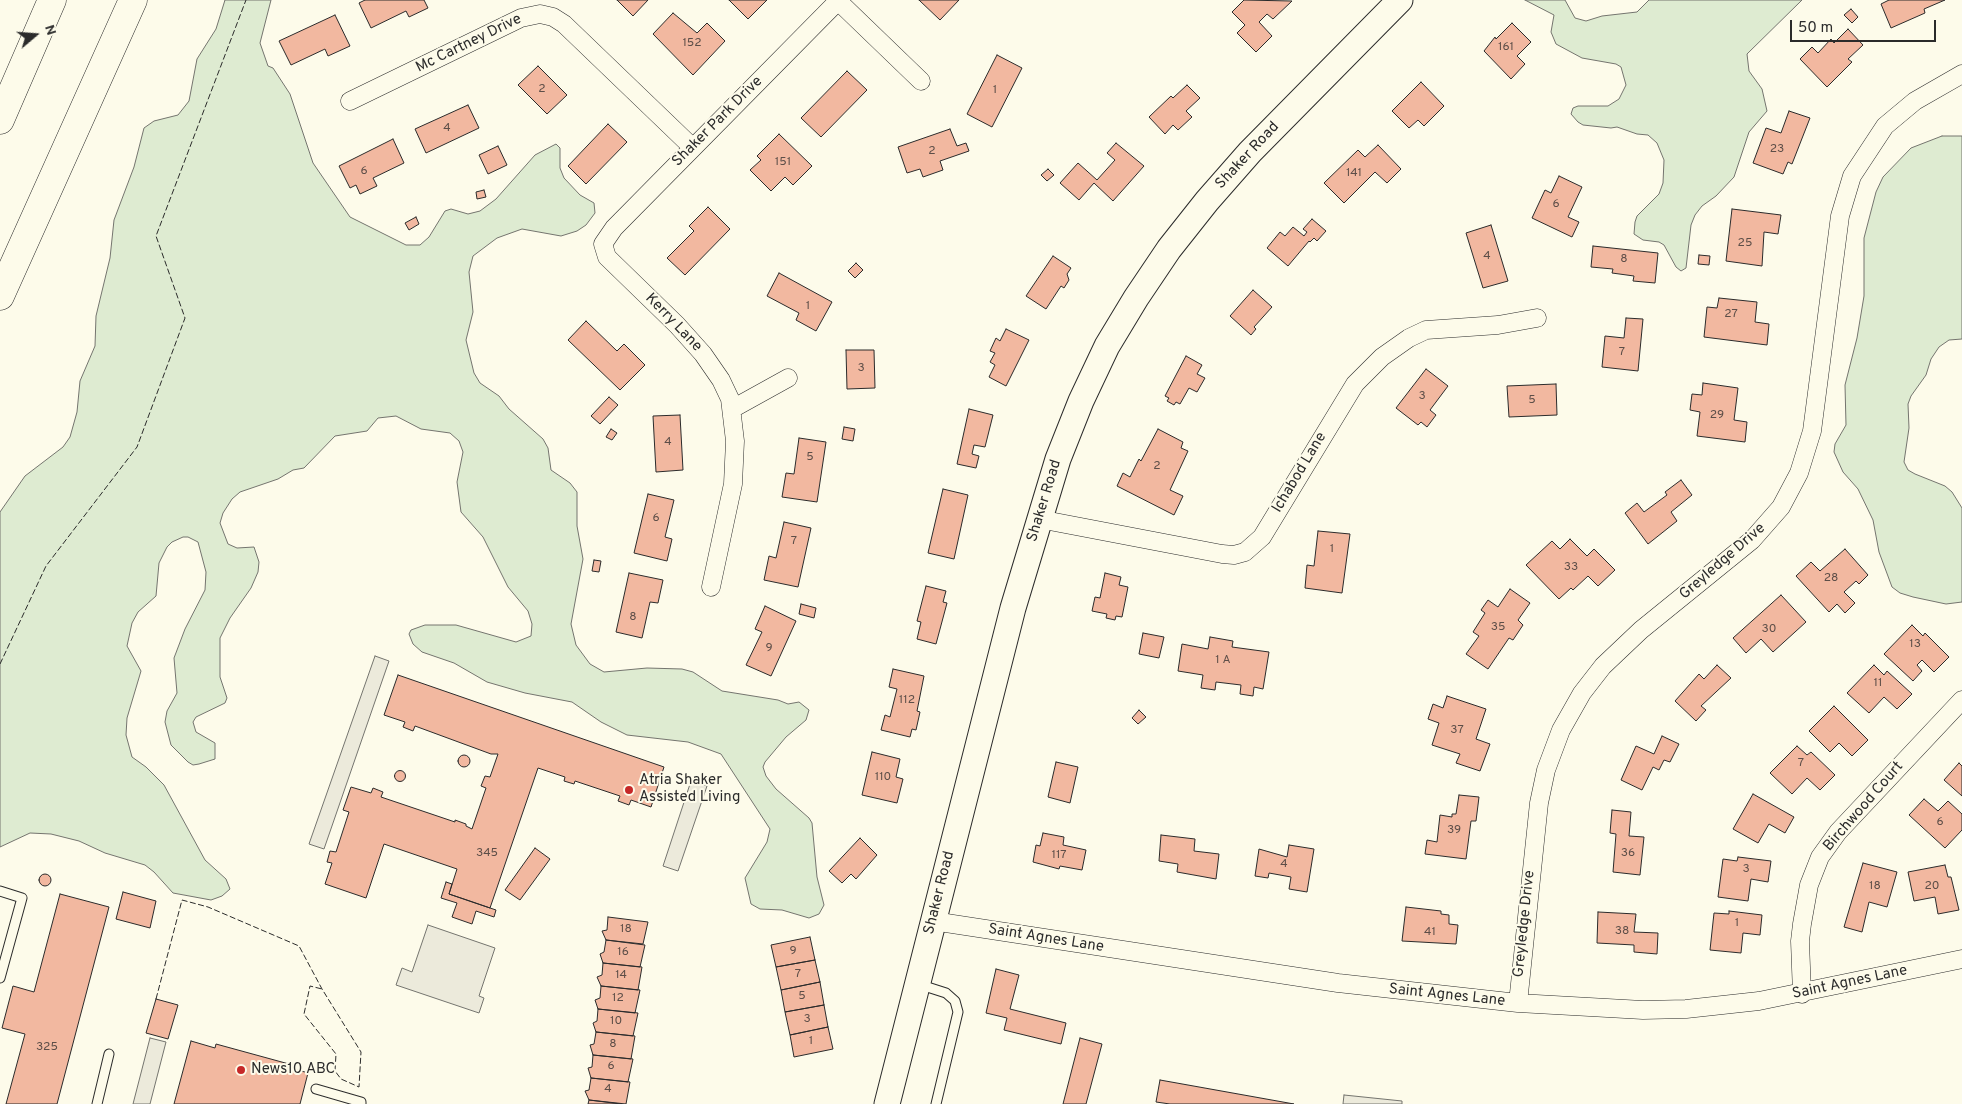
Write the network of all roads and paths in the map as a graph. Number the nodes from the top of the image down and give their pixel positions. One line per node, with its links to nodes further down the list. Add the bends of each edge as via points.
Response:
1 (52, 0): 5 (highway)
2 (133, 0): 13 (highway)
3 (838, 0): 7 (street); 11 (street, Shaker Park Drive)
4 (1400, 0): 17 (main road, Shaker Road, via 1250,152 1169,248 1108,346 1084,393)
5 (20, 72): 9 (highway); 10 (highway)
6 (1962, 74): 26 (street, Greyledge Drive, via 1915,100 1885,126 1852,176 1840,216 1812,431 1799,472 1781,507 1752,540 1603,666 1582,693 1561,730 1546,770 1539,803)
7 (921, 81)
8 (350, 101): 11 (street, Mc Cartney Drive, via 521,18 540,14 564,24)
9 (0, 106)
10 (0, 120)
11 (692, 147): 12 (street, Shaker Park Drive, via 606,236)
12 (602, 247): 16 (street, Kerry Lane, via 607,257 703,354 726,390)
13 (0, 296)
14 (1537, 318): 17 (street, Ichabod Lane, via 1498,325 1429,329 1409,338 1382,357 1350,392 1262,537 1245,552 1222,554)
15 (788, 378): 16 (street)
16 (732, 409): 18 (street, Kerry Lane, via 735,441 732,484)
17 (1039, 518): 21 (main road, Shaker Road)
18 (711, 587)
19 (1962, 700): 25 (street, Birchwood Court, via 1838,832 1820,857 1809,885 1802,924)
20 (0, 891): 23 (lane, via 22,898)
21 (933, 921): 24 (main road, Shaker Road); 26 (street, Saint Agnes Lane, via 1271,974)
22 (1962, 959): 25 (street, Saint Agnes Lane)
23 (0, 978)
24 (917, 983): 31 (main road, Shaker Road); 32 (lane, via 946,993 958,1012)
25 (1802, 994): 26 (street, Saint Agnes Lane, via 1734,1005 1672,1010)
26 (1518, 1003)
27 (109, 1054): 29 (lane)
28 (316, 1089): 30 (lane)
29 (97, 1104)
30 (361, 1104)
31 (886, 1104)
32 (936, 1104)

